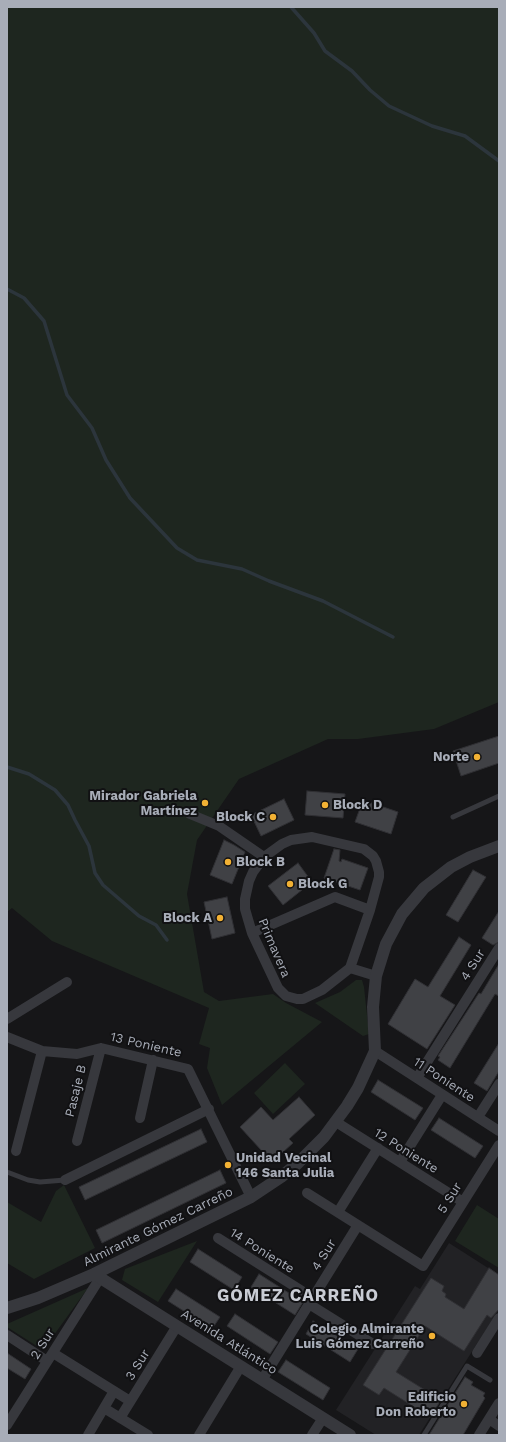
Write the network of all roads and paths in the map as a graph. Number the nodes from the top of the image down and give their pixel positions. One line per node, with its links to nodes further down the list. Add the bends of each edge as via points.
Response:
1 (499, 796): 3 (lane)
2 (190, 814): 5 (street, via 219,826)
3 (453, 817)
4 (499, 846): 10 (street, Almirante Gómez Carreño, via 460,862 424,888 394,928)
5 (264, 857): 6 (street, Primavera, via 282,844 312,837 364,849 373,856 379,872); 7 (street, Primavera, via 253,872 246,890 245,909)
6 (370, 910): 7 (street, via 335,897); 9 (street, Primavera)
7 (252, 933): 9 (street, Primavera, via 278,988 286,996 303,999 322,990)
8 (499, 948): 18 (street, 4 Sur)
9 (350, 968): 10 (street)
10 (376, 976): 16 (street, Almirante Gómez Carreño, via 373,1007)
11 (67, 982): 12 (street)
12 (7, 1019)
13 (7, 1037): 15 (street, 13 Poniente)
14 (101, 1048): 15 (street, 13 Poniente, via 77,1054); 17 (street, 13 Poniente); 26 (street, Pasaje B)
15 (42, 1051): 29 (street)
16 (375, 1051): 18 (street, 11 Poniente); 24 (street, Almirante Gómez Carreño, via 358,1088)
17 (153, 1060): 21 (street, 13 Poniente, via 188,1069); 23 (street)
18 (417, 1078): 20 (street, 11 Poniente)
19 (499, 1084): 22 (street)
20 (442, 1095): 22 (street, 11 Poniente); 30 (street)
21 (209, 1109): 32 (street); 34 (street, 13 Poniente)
22 (478, 1117): 25 (street, 11 Poniente)
23 (140, 1118)
24 (336, 1122): 28 (street, 12 Poniente); 34 (street, Almirante Gómez Carreño, via 298,1163)
25 (499, 1131)
26 (77, 1141)
27 (499, 1144): 35 (street, 5 Sur)
28 (378, 1148): 30 (street, 12 Poniente); 36 (street)
29 (16, 1151)
30 (400, 1162): 35 (street, 12 Poniente)
31 (7, 1172): 32 (lane, via 40,1182)
32 (65, 1180)
33 (307, 1192): 36 (street)
34 (251, 1197): 39 (street, Almirante Gómez Carreño)
35 (463, 1202): 37 (street, 5 Sur, via 423,1266)
36 (338, 1212): 37 (street)
37 (358, 1225): 40 (street, 4 Sur)
38 (218, 1238): 40 (street, 14 Poniente)
39 (97, 1276): 41 (street, Almirante Gómez Carreño); 43 (street, Avenida Atlántico); 47 (street, 2 Sur)
40 (311, 1301): 45 (street, 14 Poniente); 49 (street, 4 Sur)
41 (7, 1308)
42 (499, 1318): 46 (street)
43 (177, 1326): 48 (street, Avenida Atlántico); 52 (street, 3 Sur)
44 (7, 1335): 47 (street)
45 (373, 1344)
46 (477, 1353)
47 (50, 1357): 51 (street); 58 (street, 2 Sur)
48 (241, 1366): 49 (street, Avenida Atlántico); 62 (street)
49 (262, 1380): 56 (street, Avenida Atlántico)
50 (490, 1380): 65 (lane, via 467,1366)
51 (114, 1391): 52 (street); 54 (street, 3 Sur)
52 (130, 1401): 55 (street, 3 Sur)
53 (499, 1403): 57 (street)
54 (104, 1408): 55 (street); 60 (street, 3 Sur)
55 (120, 1418): 61 (street)
56 (323, 1418): 63 (street); 64 (street, Avenida Atlántico)
57 (488, 1419): 59 (street); 66 (street)
58 (7, 1425)
59 (499, 1426)
60 (88, 1435)
61 (148, 1435)
62 (199, 1435)
63 (312, 1435)
64 (350, 1435)
65 (424, 1435)
66 (479, 1435)

